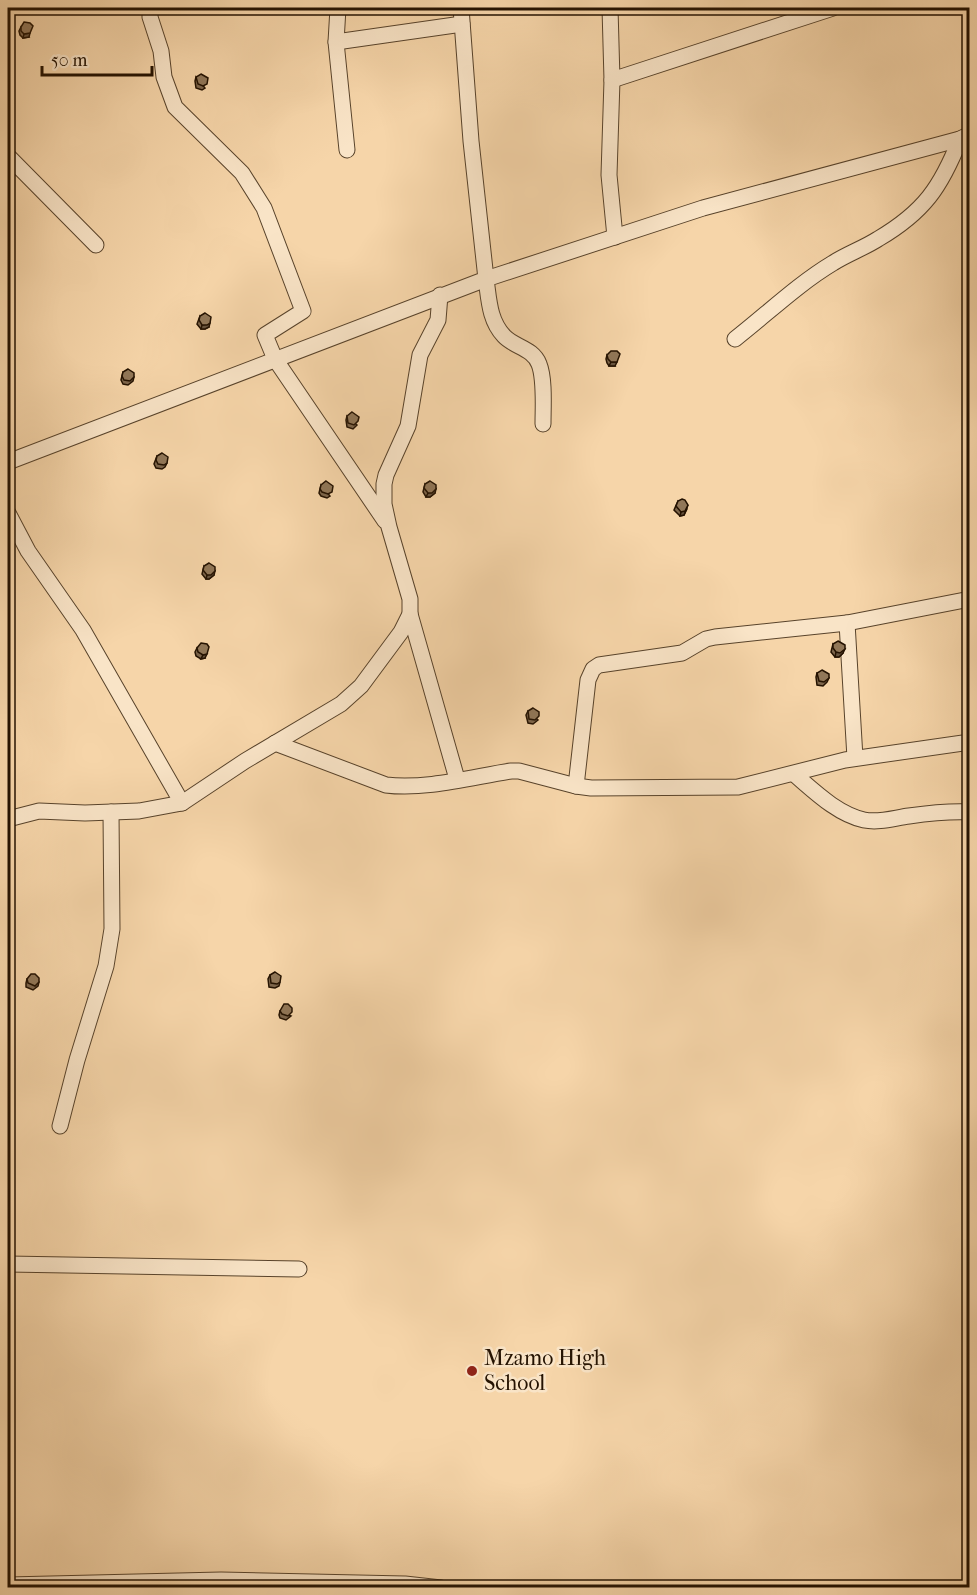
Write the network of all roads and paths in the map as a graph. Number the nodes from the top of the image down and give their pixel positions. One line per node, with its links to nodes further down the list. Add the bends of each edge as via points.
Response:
1 (150, 8): 17 (street, via 164,77 176,107 242,173 264,208 303,311 265,335)
2 (338, 8): 7 (street)
3 (461, 8): 6 (street)
4 (610, 8): 8 (street)
5 (833, 8): 8 (street)
6 (462, 24): 7 (street); 14 (street)
7 (336, 42): 10 (street)
8 (612, 80): 12 (street, via 609,175)
9 (965, 136): 12 (street, via 703,208); 16 (street, via 947,171 910,219 833,263)
10 (347, 150)
11 (8, 156): 13 (street)
12 (615, 237): 14 (street)
13 (96, 245)
14 (486, 279): 15 (street); 18 (street, via 496,325 504,337 533,354 539,364)
15 (440, 295): 17 (street); 21 (street, via 438,320 420,356 408,426 384,484)
16 (735, 339)
17 (274, 359): 19 (street); 21 (street)
18 (543, 424)
19 (8, 462)
20 (8, 513): 31 (street, via 28,551 83,630)
21 (389, 527): 23 (street, via 410,599)
22 (969, 599): 24 (street)
23 (410, 614): 26 (street, via 401,633 361,686 341,704); 29 (street)
24 (847, 623): 27 (street); 30 (street, via 715,637 682,653 599,665 588,680)
25 (969, 742): 27 (street)
26 (275, 743): 29 (street, via 386,785); 31 (street)
27 (855, 758): 28 (street)
28 (794, 774): 30 (street, via 738,787); 33 (street, via 839,809 863,820)
29 (457, 779): 30 (street, via 519,771)
30 (576, 786)
31 (182, 803): 32 (street)
32 (111, 812): 34 (street, via 39,811); 35 (street, via 112,929 106,966)
33 (969, 812)
34 (8, 819)
35 (60, 1126)
36 (8, 1264): 37 (street)
37 (299, 1269)
38 (131, 1584): 39 (street); 40 (street, via 221,1580)
39 (8, 1585)
40 (441, 1587)

